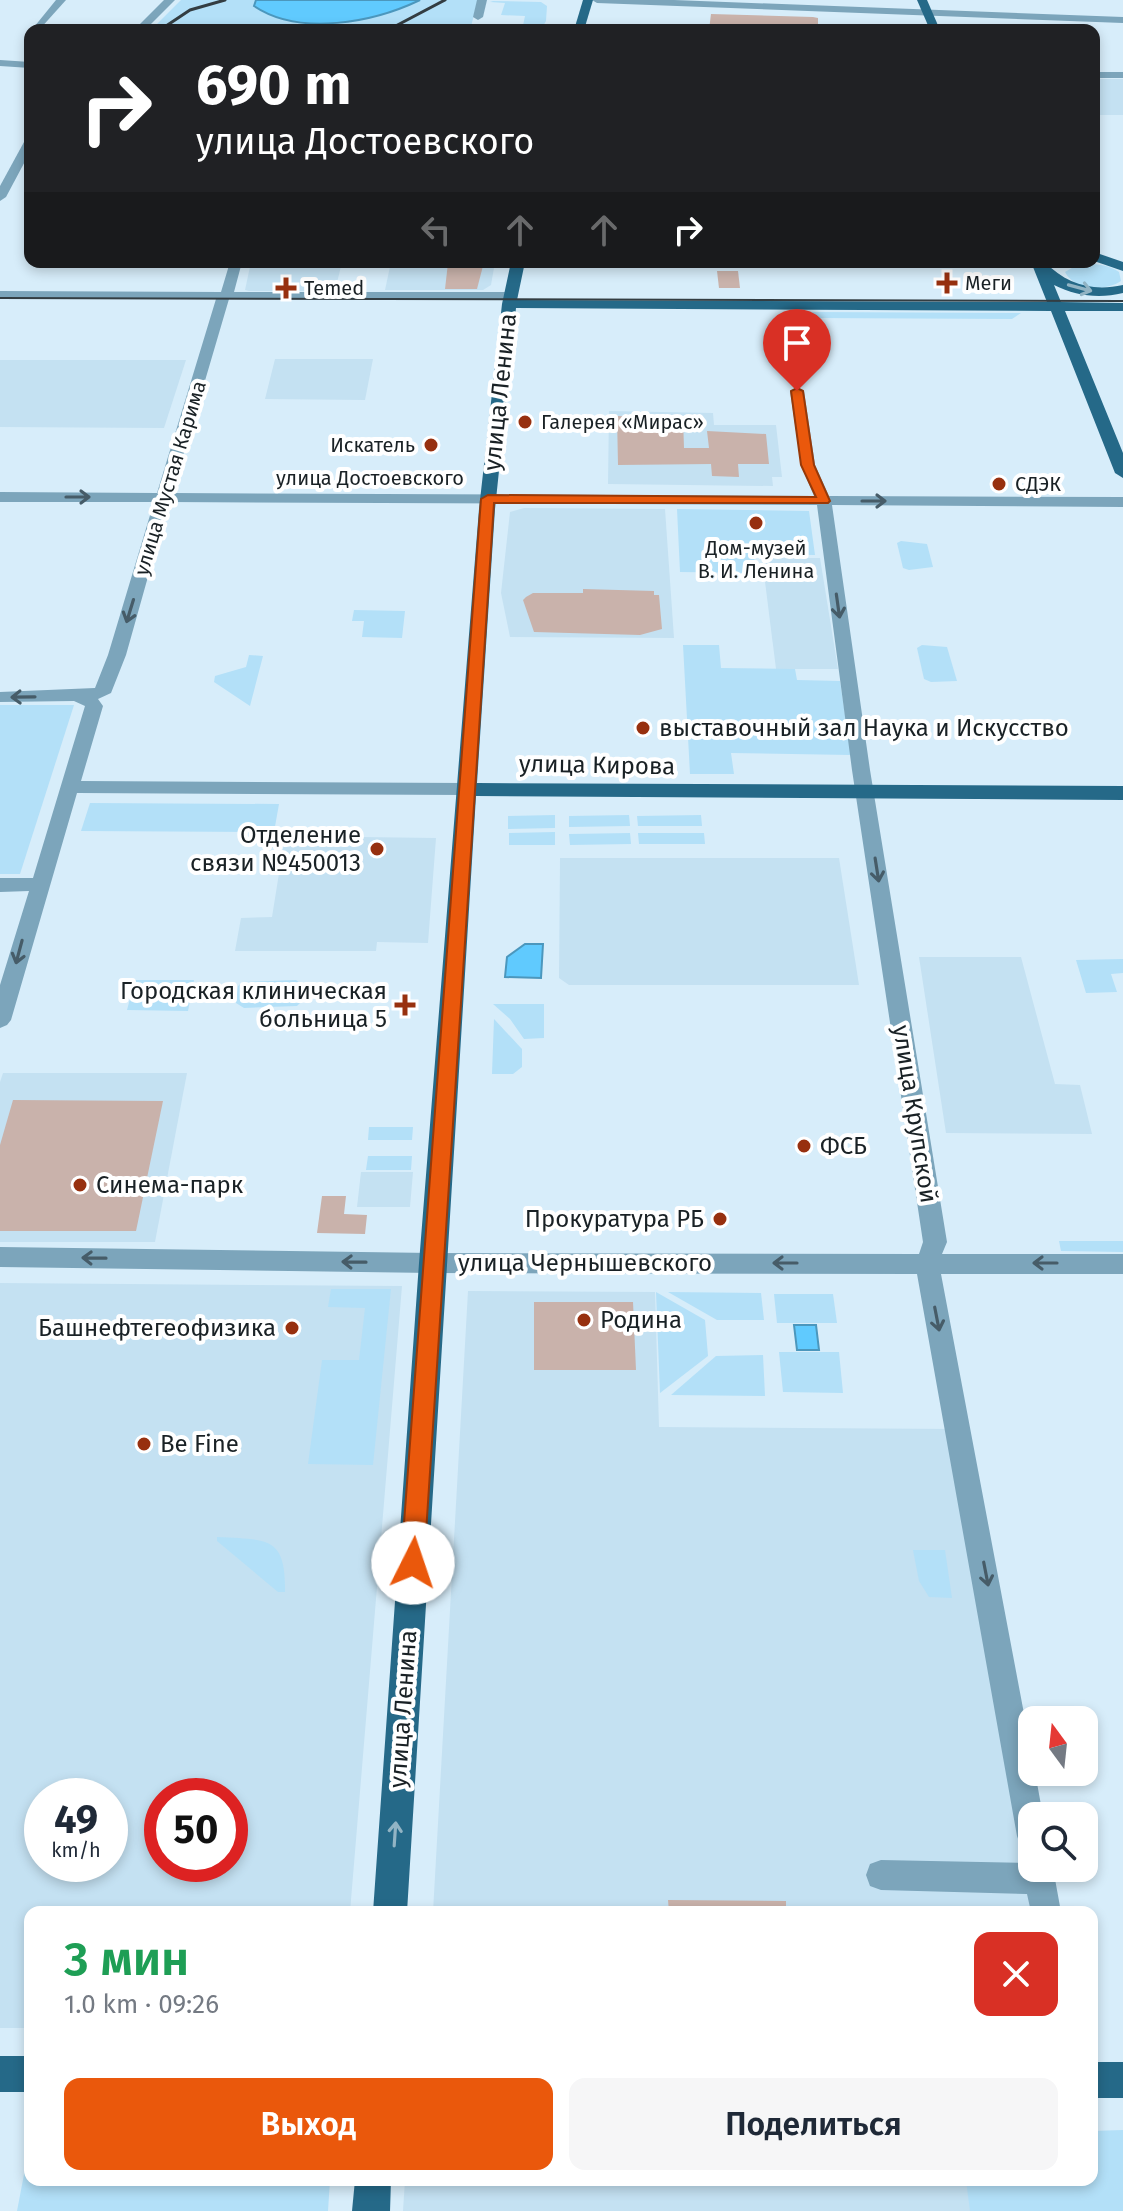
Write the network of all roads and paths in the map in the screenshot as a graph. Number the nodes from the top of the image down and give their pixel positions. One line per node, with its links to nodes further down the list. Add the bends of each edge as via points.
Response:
1 (61, 0): 10 (street)
2 (170, 0): 11 (street)
3 (482, 0): 8 (street)
4 (588, 0): 12 (main road)
5 (597, 0): 7 (street)
6 (922, 0): 7 (main road)
7 (928, 13): 9 (street); 13 (main road)
8 (478, 17)
9 (1123, 20)
10 (39, 24)
11 (145, 24)
12 (581, 24)
13 (933, 24)
14 (0, 63): 15 (street)
15 (24, 65)
16 (1100, 75): 17 (street)
17 (1123, 75)
18 (24, 153): 19 (street)
19 (1, 195)
20 (1123, 254): 21 (main road)
21 (1100, 256)
22 (1100, 258): 23 (main road)
23 (1123, 267)
24 (234, 268): 30 (street, улица Мустая Карима)
25 (517, 268): 31 (main road, улица Ленина)
26 (1043, 268): 32 (main road)
27 (1046, 268): 28 (main road, one-way to 28, via 1063,283 1082,290)
28 (1123, 289)
29 (0, 295): 30 (street)
30 (222, 300): 31 (street); 33 (street); 38 (street, улица Мустая Карима)
31 (510, 300): 32 (main road); 39 (main road, улица Ленина)
32 (1053, 302): 34 (main road); 36 (main road)
33 (0, 304)
34 (1122, 306)
35 (797, 391): 40 (street, улица Крупской, via 808,465)
36 (1123, 473)
37 (0, 497): 38 (street, улица Достоевского, one-way to 38)
38 (164, 497): 39 (street, улица Достоевского); 42 (street, улица Мустая Карима, one-way to 42, via 102,693)
39 (488, 499): 40 (street, улица Достоевского); 45 (main road, улица Ленина)
40 (824, 501): 41 (street, улица Достоевского, one-way to 41); 46 (street, улица Крупской, one-way to 46)
41 (1123, 502)
42 (75, 696): 43 (street, one-way to 43); 44 (street, via 94,706)
43 (0, 697)
44 (70, 787): 45 (street, улица Кирова); 48 (street)
45 (467, 789): 46 (main road, улица Кирова); 52 (main road, улица Ленина)
46 (865, 793): 47 (main road, улица Кирова); 53 (street, улица Крупской, one-way to 53, via 935,1242)
47 (1123, 793)
48 (40, 884): 49 (street); 50 (street, one-way to 50)
49 (0, 885)
50 (0, 1020)
51 (0, 1257): 52 (street, улица Чернышевского, one-way to 51)
52 (432, 1263): 53 (street, улица Чернышевского, one-way to 52); 59 (main road, улица Ленина, one-way to 52)
53 (927, 1263): 54 (street, улица Чернышевского, one-way to 53); 55 (street, улица Крупской, one-way to 55)
54 (1123, 1264)
55 (1026, 1802)
56 (1018, 1874): 57 (street)
57 (881, 1875)
58 (1040, 1882): 60 (street)
59 (390, 1906)
60 (1045, 1906)
61 (0, 2074): 62 (main road)
62 (24, 2074)
63 (1098, 2080): 64 (main road)
64 (1123, 2080)
65 (373, 2186): 66 (main road)
66 (371, 2211)

